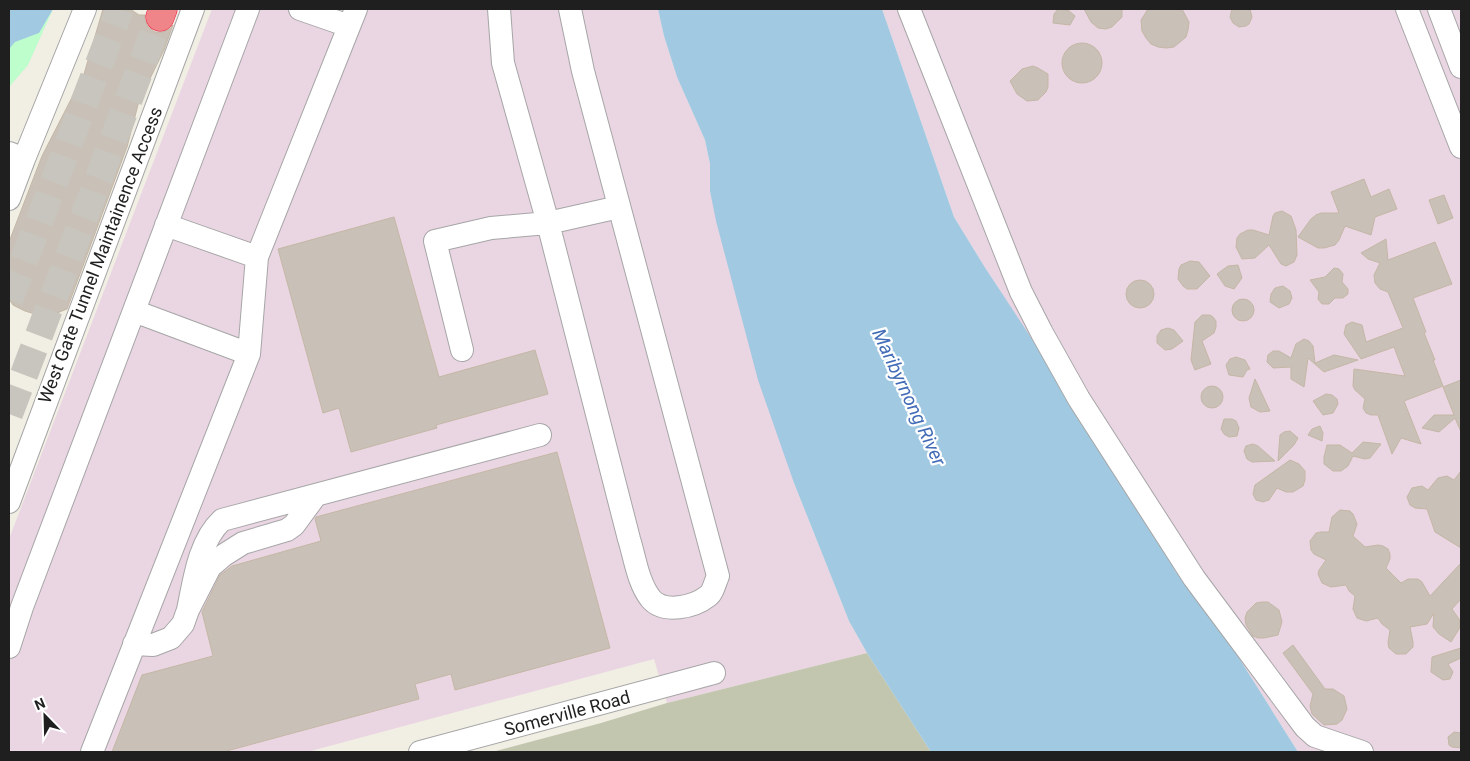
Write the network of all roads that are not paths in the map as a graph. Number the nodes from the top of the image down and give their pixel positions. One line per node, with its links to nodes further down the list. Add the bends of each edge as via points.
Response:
1 (85, 9): 13 (street)
2 (193, 9): 24 (street, West Gate Tunnel Maintainence Access)
3 (248, 9): 17 (street)
4 (300, 9): 10 (street)
5 (499, 9): 16 (street, via 503,63)
6 (570, 9): 15 (street)
7 (909, 9): 31 (street, via 1021,292 1079,399 1194,578 1305,727 1315,736)
8 (1406, 9): 12 (street)
9 (1439, 9): 11 (street)
10 (353, 18): 18 (street)
11 (1461, 67)
12 (1461, 147)
13 (16, 156): 14 (street)
14 (9, 199)
15 (619, 207): 16 (street); 16 (street, via 718,576 710,596 688,607 670,608 653,601 642,585)
16 (548, 223): 20 (street, via 491,228 435,241)
17 (166, 225): 18 (street); 19 (street)
18 (257, 257): 21 (street)
19 (134, 311): 21 (street); 27 (street)
20 (462, 350)
21 (250, 354): 26 (street)
22 (540, 435): 23 (street)
23 (316, 495): 25 (street, via 287,530 243,543 210,567); 25 (street, via 222,520 215,527 198,563)
24 (9, 502)
25 (188, 610): 26 (street, via 184,624 171,638 153,645)
26 (134, 644): 29 (street)
27 (9, 646)
28 (714, 673): 30 (street, Somerville Road)
29 (92, 752)
30 (420, 752)
31 (1362, 752)

